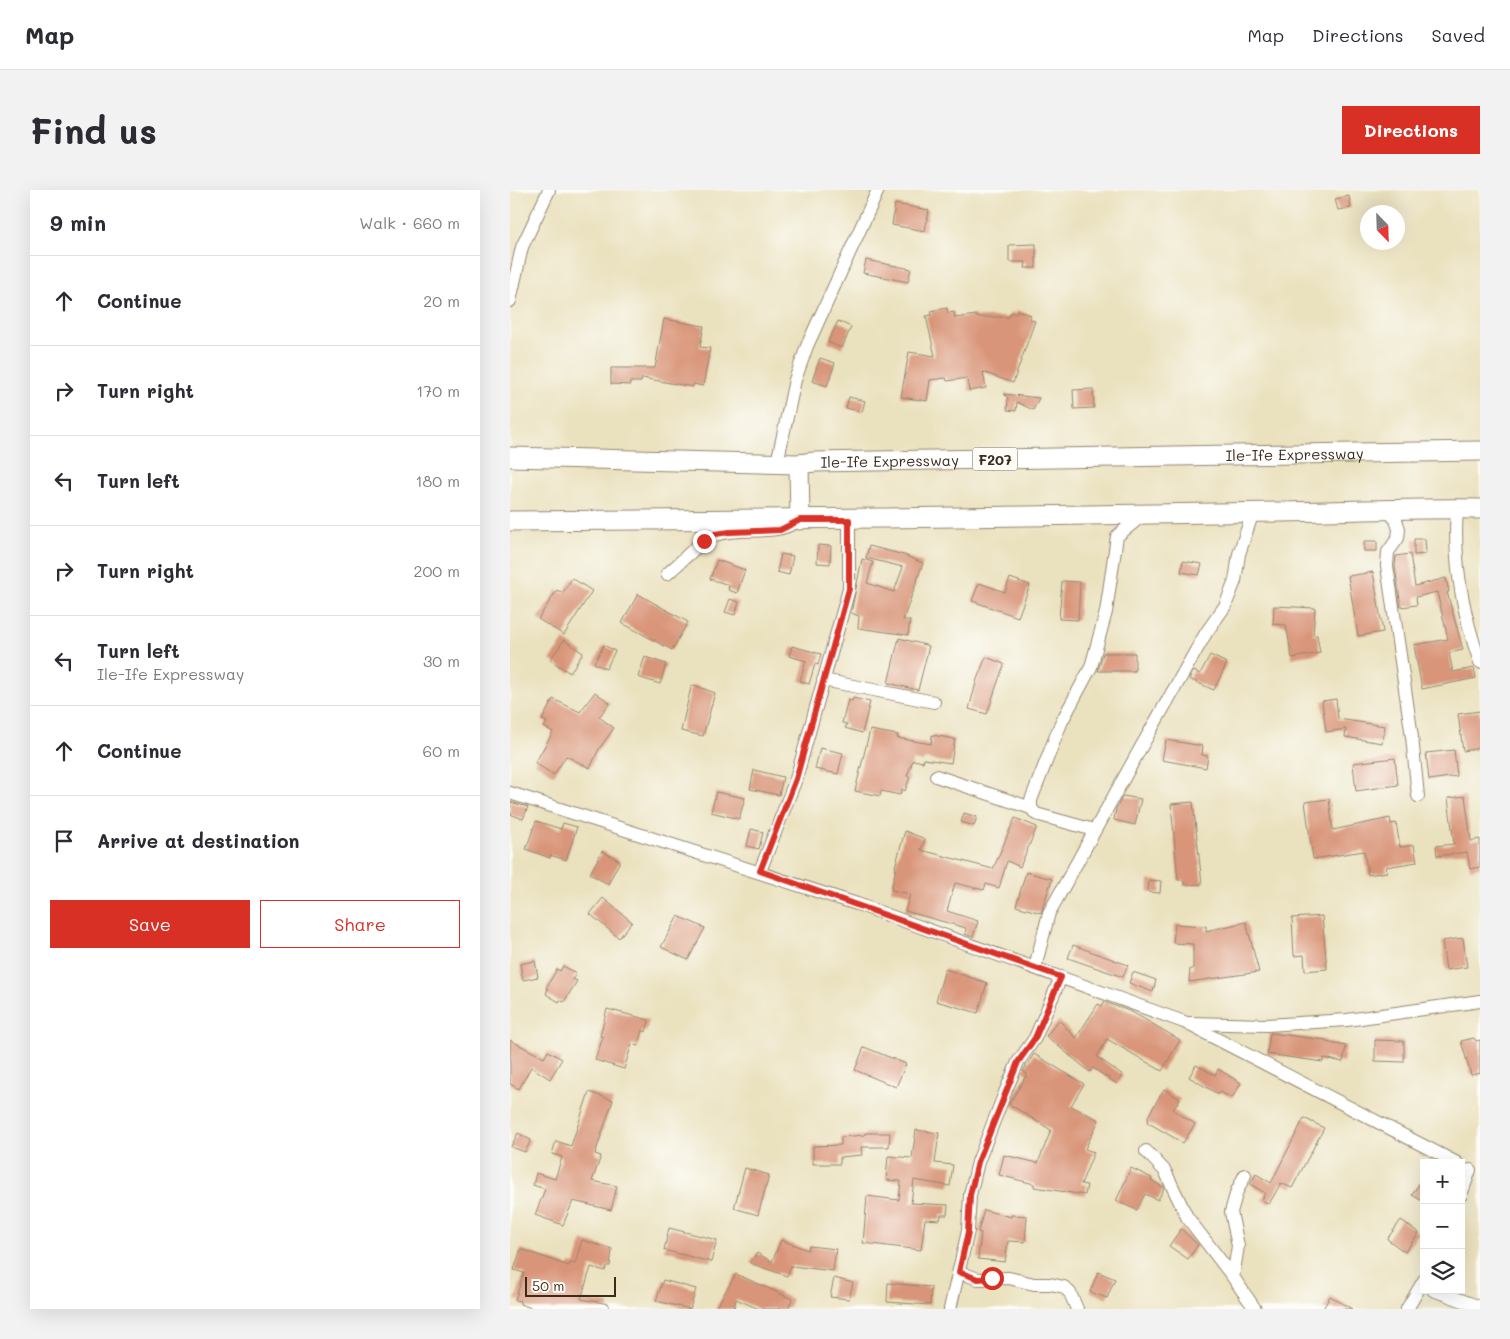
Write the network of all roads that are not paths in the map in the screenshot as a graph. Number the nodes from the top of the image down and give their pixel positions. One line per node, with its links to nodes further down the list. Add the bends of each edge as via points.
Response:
1 (549, 190): 3 (street)
2 (878, 190): 7 (street, via 807,346 795,380)
3 (516, 246): 4 (street)
4 (510, 301)
5 (1480, 451): 8 (main road, Ile-Ife Expressway / F207)
6 (510, 456): 7 (main road, Ile-Ife Expressway / F207)
7 (777, 463): 8 (main road, Ile-Ife Expressway / F207)
8 (799, 464): 14 (main road)
9 (1386, 508): 10 (main road); 12 (main road); 23 (street, via 1399,529 1398,538 1388,552 1387,566)
10 (1457, 508): 11 (main road); 18 (street, via 1455,542 1460,584)
11 (1480, 509)
12 (1253, 512): 13 (main road); 25 (street, via 1225,606 1206,633)
13 (1145, 513): 15 (main road); 24 (street, via 1117,536 1106,612 1090,667 1061,723 1031,800)
14 (800, 520): 15 (main road); 16 (main road); 17 (street, via 780,530 715,534)
15 (849, 520): 19 (street, via 849,589)
16 (510, 521)
17 (667, 574)
18 (1480, 662)
19 (822, 680): 20 (street); 26 (street, via 796,779)
20 (934, 702)
21 (936, 776): 24 (street)
22 (510, 793): 26 (street)
23 (1418, 796)
24 (1031, 808): 25 (street, via 1036,814)
25 (1094, 830): 27 (street, via 1049,913)
26 (760, 871): 27 (street)
27 (1035, 968): 28 (street)
28 (1061, 977): 30 (street); 36 (street, via 1035,1038 1018,1062 978,1162)
29 (1480, 1001): 30 (street, via 1347,1020 1268,1025)
30 (1184, 1022): 32 (street)
31 (1146, 1152): 37 (street, via 1165,1171 1187,1217)
32 (1449, 1159)
33 (1471, 1170): 35 (street)
34 (1245, 1175): 37 (street, via 1231,1212 1238,1246)
35 (1465, 1185)
36 (959, 1272): 41 (street); 42 (street, via 978,1279 1009,1278 1064,1287)
37 (1233, 1277): 43 (street)
38 (1420, 1292): 44 (street)
39 (1447, 1294): 40 (street)
40 (1480, 1306)
41 (950, 1309)
42 (1077, 1309)
43 (1254, 1309)
44 (1407, 1309)

